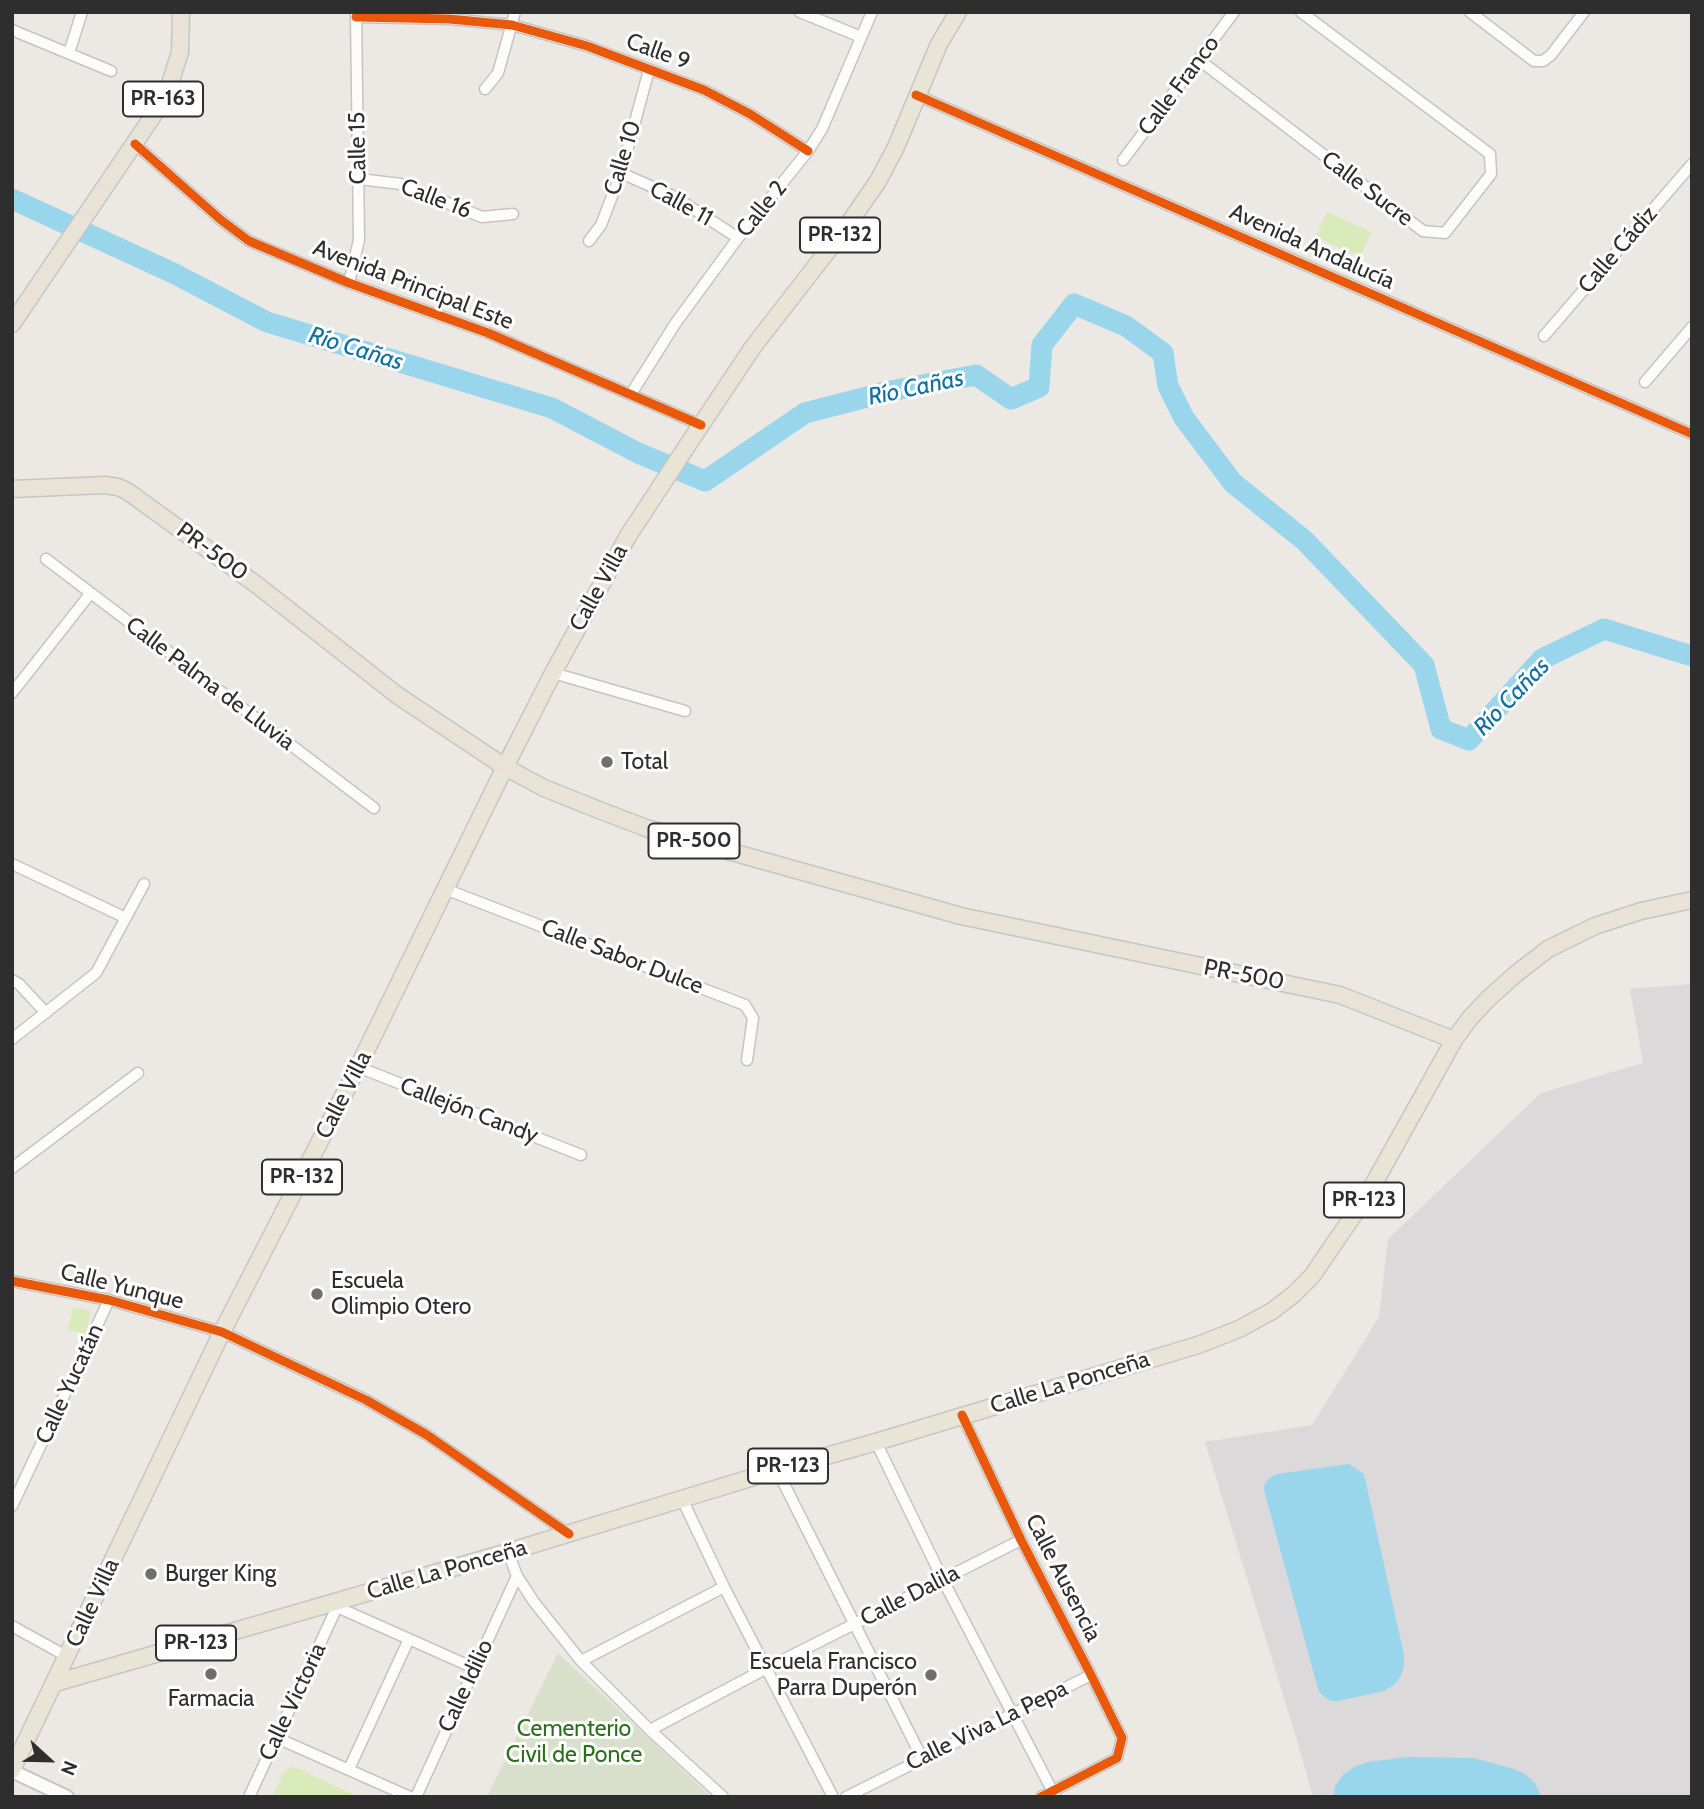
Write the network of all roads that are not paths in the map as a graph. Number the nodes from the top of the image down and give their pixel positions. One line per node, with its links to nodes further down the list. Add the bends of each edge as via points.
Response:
1 (82, 12): 15 (street)
2 (181, 12): 21 (highway, PR-163, via 180,52 170,84)
3 (515, 12): 12 (street)
4 (800, 12): 14 (street)
5 (872, 12): 14 (street, Calle 2)
6 (958, 12): 20 (main road, PR-132)
7 (1234, 12): 16 (street, Calle Franco)
8 (1301, 12): 16 (street, Calle Sucre, via 1490,154 1491,174 1446,233 1423,231)
9 (1470, 12): 10 (street, via 1534,61 1543,61)
10 (1584, 12)
11 (356, 15): 12 (street, Calle 9); 26 (street, Calle 15)
12 (512, 25): 17 (street, Calle 9); 19 (street, via 498,73)
13 (12, 30): 15 (street)
14 (861, 37): 22 (street, Calle 2)
15 (69, 53): 18 (street)
16 (1198, 59): 23 (street, Calle Franco)
17 (649, 69): 22 (street, Calle 9, via 704,90); 25 (street, Calle 10)
18 (111, 71)
19 (485, 89)
20 (916, 95): 36 (main road, PR-132, via 878,181 753,347); 37 (street, Avenida Andalucía)
21 (135, 144): 30 (street, Avenida Principal Este, via 249,241); 31 (highway, PR-163)
22 (808, 151): 28 (street, Calle 2)
23 (1123, 160)
24 (1692, 164): 33 (street, Calle Cádiz)
25 (621, 173): 28 (street, Calle 11, via 675,197); 29 (street, Calle 10, via 601,225)
26 (359, 179): 27 (street, Calle 16, via 401,184 482,216); 30 (street, Calle 15, via 359,240)
27 (513, 214)
28 (738, 238): 35 (street, Calle 2)
29 (589, 241)
30 (349, 283): 35 (street, Avenida Principal Este, via 488,333)
31 (12, 324)
32 (1692, 327): 34 (street)
33 (1544, 336)
34 (1645, 382)
35 (631, 394): 36 (street, Avenida Principal Este)
36 (701, 425): 41 (main road, Calle Villa / PR-132, via 628,536)
37 (1692, 434)
38 (12, 489): 44 (highway, PR-500 / PR-500, via 105,485 127,491 397,695)
39 (46, 559): 40 (street, Calle Palma de Lluvia)
40 (90, 594): 42 (street); 45 (street, Calle Palma de Lluvia)
41 (553, 673): 43 (street); 44 (main road, Calle Villa / PR-132)
42 (12, 693)
43 (685, 711)
44 (505, 767): 48 (main road, Calle Villa / PR-132); 54 (highway, PR-500 / PR-500, via 544,788 646,828 961,916 1340,995)
45 (374, 808)
46 (12, 864): 50 (street)
47 (144, 884): 50 (street)
48 (445, 889): 55 (street, Calle Sabor Dulce, via 745,1005 753,1018); 56 (main road, Calle Villa / PR-132)
49 (1692, 900): 54 (highway, PR-123, via 1606,922 1548,949 1489,998)
50 (126, 918): 52 (street, via 96,973)
51 (12, 980): 52 (street)
52 (46, 1013): 53 (street)
53 (12, 1039)
54 (1454, 1040): 63 (main road, Calle La Ponceña / PR-123, via 1368,1194 1312,1276 1293,1295 1239,1329 1198,1345)
55 (747, 1060)
56 (358, 1067): 58 (street, Callejón Candy); 62 (main road, Calle Villa / PR-132)
57 (138, 1073): 59 (street)
58 (581, 1155)
59 (12, 1168)
60 (12, 1280): 61 (street, Calle Yunque)
61 (109, 1300): 62 (street, Calle Yunque); 67 (street, Calle Yucatán)
62 (222, 1332): 68 (street, Calle Yunque, via 366,1400 427,1435); 78 (main road, Calle Villa / PR-132)
63 (962, 1415): 64 (main road, Calle La Ponceña / PR-123); 69 (street, Calle Ausencia)
64 (876, 1442): 65 (main road, Calle La Ponceña / PR-123); 72 (street)
65 (777, 1470): 66 (main road, Calle La Ponceña / PR-123); 75 (street)
66 (681, 1499): 68 (main road, Calle La Ponceña / PR-123); 73 (street)
67 (12, 1506)
68 (569, 1534): 70 (main road, Calle La Ponceña / PR-123)
69 (1021, 1540): 72 (street, Calle Dalila); 82 (street, Calle Ausencia)
70 (508, 1552): 71 (street); 74 (main road, Calle La Ponceña / PR-123)
71 (516, 1576): 79 (street); 80 (street, Calle Idilio)
72 (943, 1580): 75 (street, Calle Dalila); 84 (street)
73 (724, 1587): 79 (street); 81 (street)
74 (337, 1604): 77 (street); 83 (main road, Calle La Ponceña / PR-123); 86 (street, Calle Victoria)
75 (856, 1624): 81 (street, Calle Dalila); 87 (street)
76 (12, 1626): 78 (street)
77 (409, 1639): 80 (street); 88 (street)
78 (68, 1657): 83 (main road, Calle Villa / PR-132)
79 (581, 1661): 85 (street)
80 (474, 1668): 94 (street, Calle Idilio)
81 (767, 1668): 85 (street, Calle Dalila); 96 (street)
82 (1091, 1675): 84 (street, Calle Viva La Pepa); 90 (street, Calle Ausencia, via 1122,1738 1117,1758)
83 (55, 1683): 89 (main road, Calle Villa)
84 (1012, 1714): 87 (street, Calle Viva La Pepa); 90 (street)
85 (650, 1730): 95 (street)
86 (277, 1738): 88 (street); 92 (street, Calle Victoria)
87 (922, 1758): 97 (street, Calle Viva La Pepa)
88 (349, 1769): 93 (street)
89 (12, 1771): 91 (street)
90 (1054, 1794): 98 (street)
91 (67, 1797)
92 (249, 1797)
93 (410, 1797)
94 (416, 1797)
95 (723, 1797)
96 (832, 1797)
97 (846, 1797)
98 (1041, 1797)

